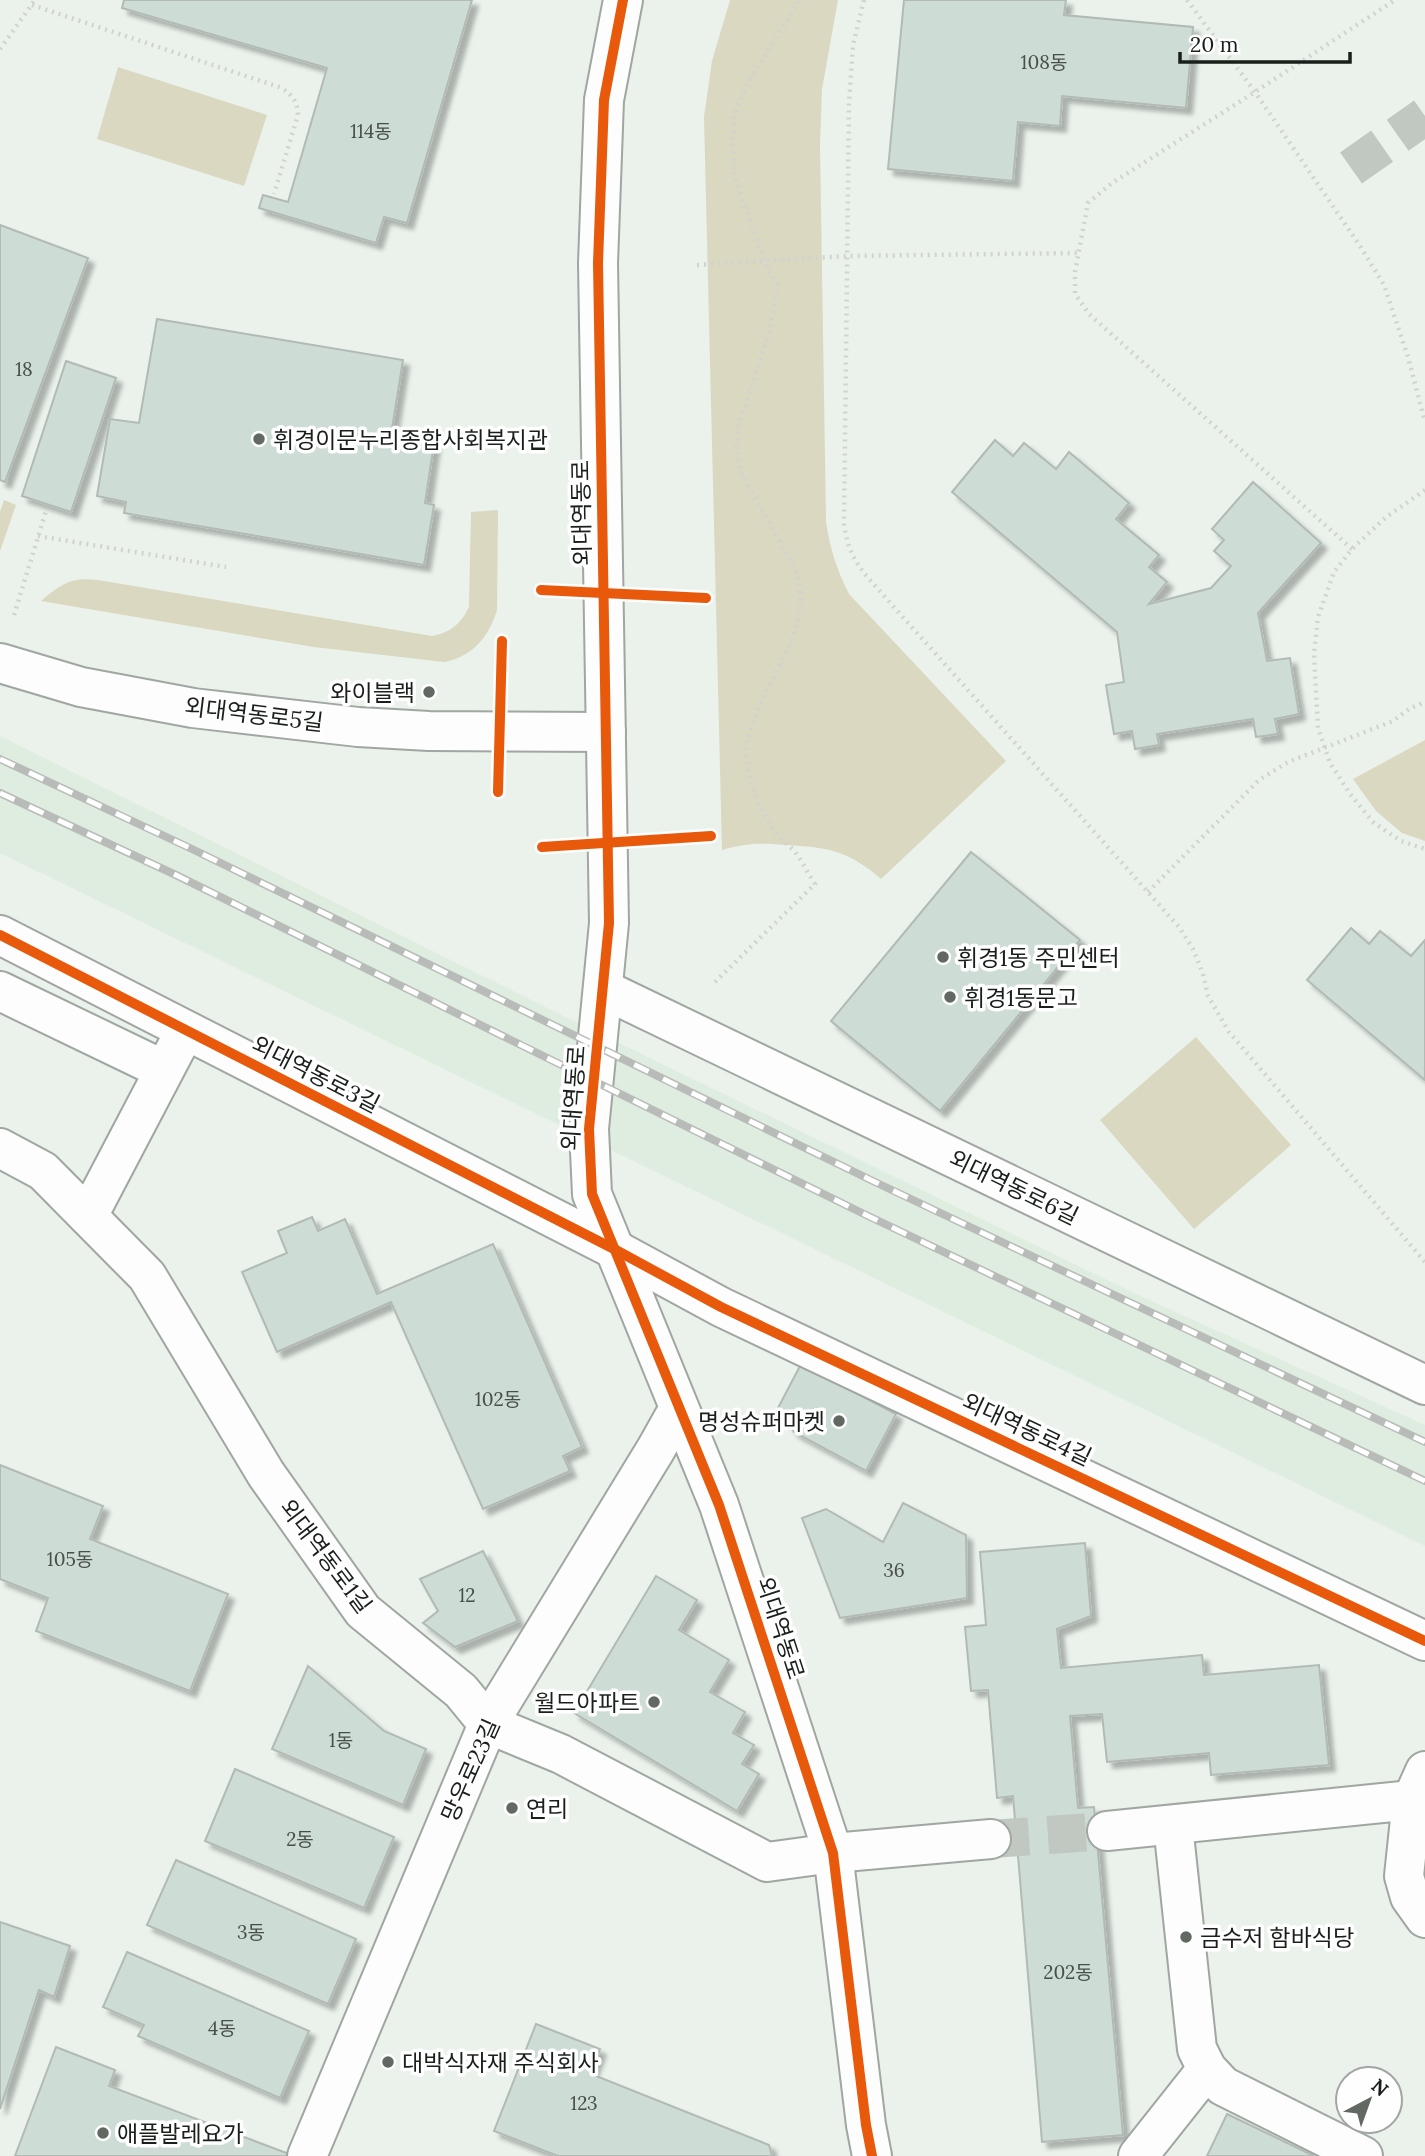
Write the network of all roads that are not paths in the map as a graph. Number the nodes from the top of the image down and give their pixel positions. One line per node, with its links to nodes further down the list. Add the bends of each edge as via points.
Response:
1 (622, 0): 3 (street, 외대역동로, via 604,100 597,263)
2 (0, 663): 3 (street, 외대역동로5길, via 81,687 193,708 358,727)
3 (606, 732): 5 (street, 외대역동로, via 609,923)
4 (0, 935): 7 (street, 외대역동로3길)
5 (603, 989): 11 (street, 외대역동로, via 589,1129 592,1195); 12 (street, 외대역동로6길)
6 (0, 991): 8 (street)
7 (185, 1031): 8 (street); 11 (street, 외대역동로3길)
8 (164, 1070): 10 (street)
9 (0, 1148): 10 (street, 외대역동로1길, via 44,1171)
10 (88, 1216): 15 (street, 외대역동로1길, via 148,1276 266,1474 363,1611 461,1691)
11 (614, 1249): 13 (street, 외대역동로); 14 (street, 외대역동로4길, via 721,1307)
12 (1425, 1385)
13 (679, 1408): 15 (street, 망우로23길); 20 (street, 외대역동로, via 719,1505)
14 (1425, 1641)
15 (488, 1724): 20 (street, 외대역동로1길, via 561,1754 767,1862); 23 (street, 망우로23길)
16 (1418, 1786): 17 (street); 21 (street, via 1404,1876 1410,1897)
17 (1173, 1825): 18 (street); 22 (street, via 1197,2049)
18 (1107, 1830)
19 (991, 1839): 20 (street, 외대역동로1길)
20 (833, 1853): 24 (street, 외대역동로)
21 (1425, 1918)
22 (1207, 2069): 25 (street); 26 (street, via 1223,2085)
23 (307, 2156)
24 (872, 2156)
25 (1138, 2156)
26 (1363, 2156)

